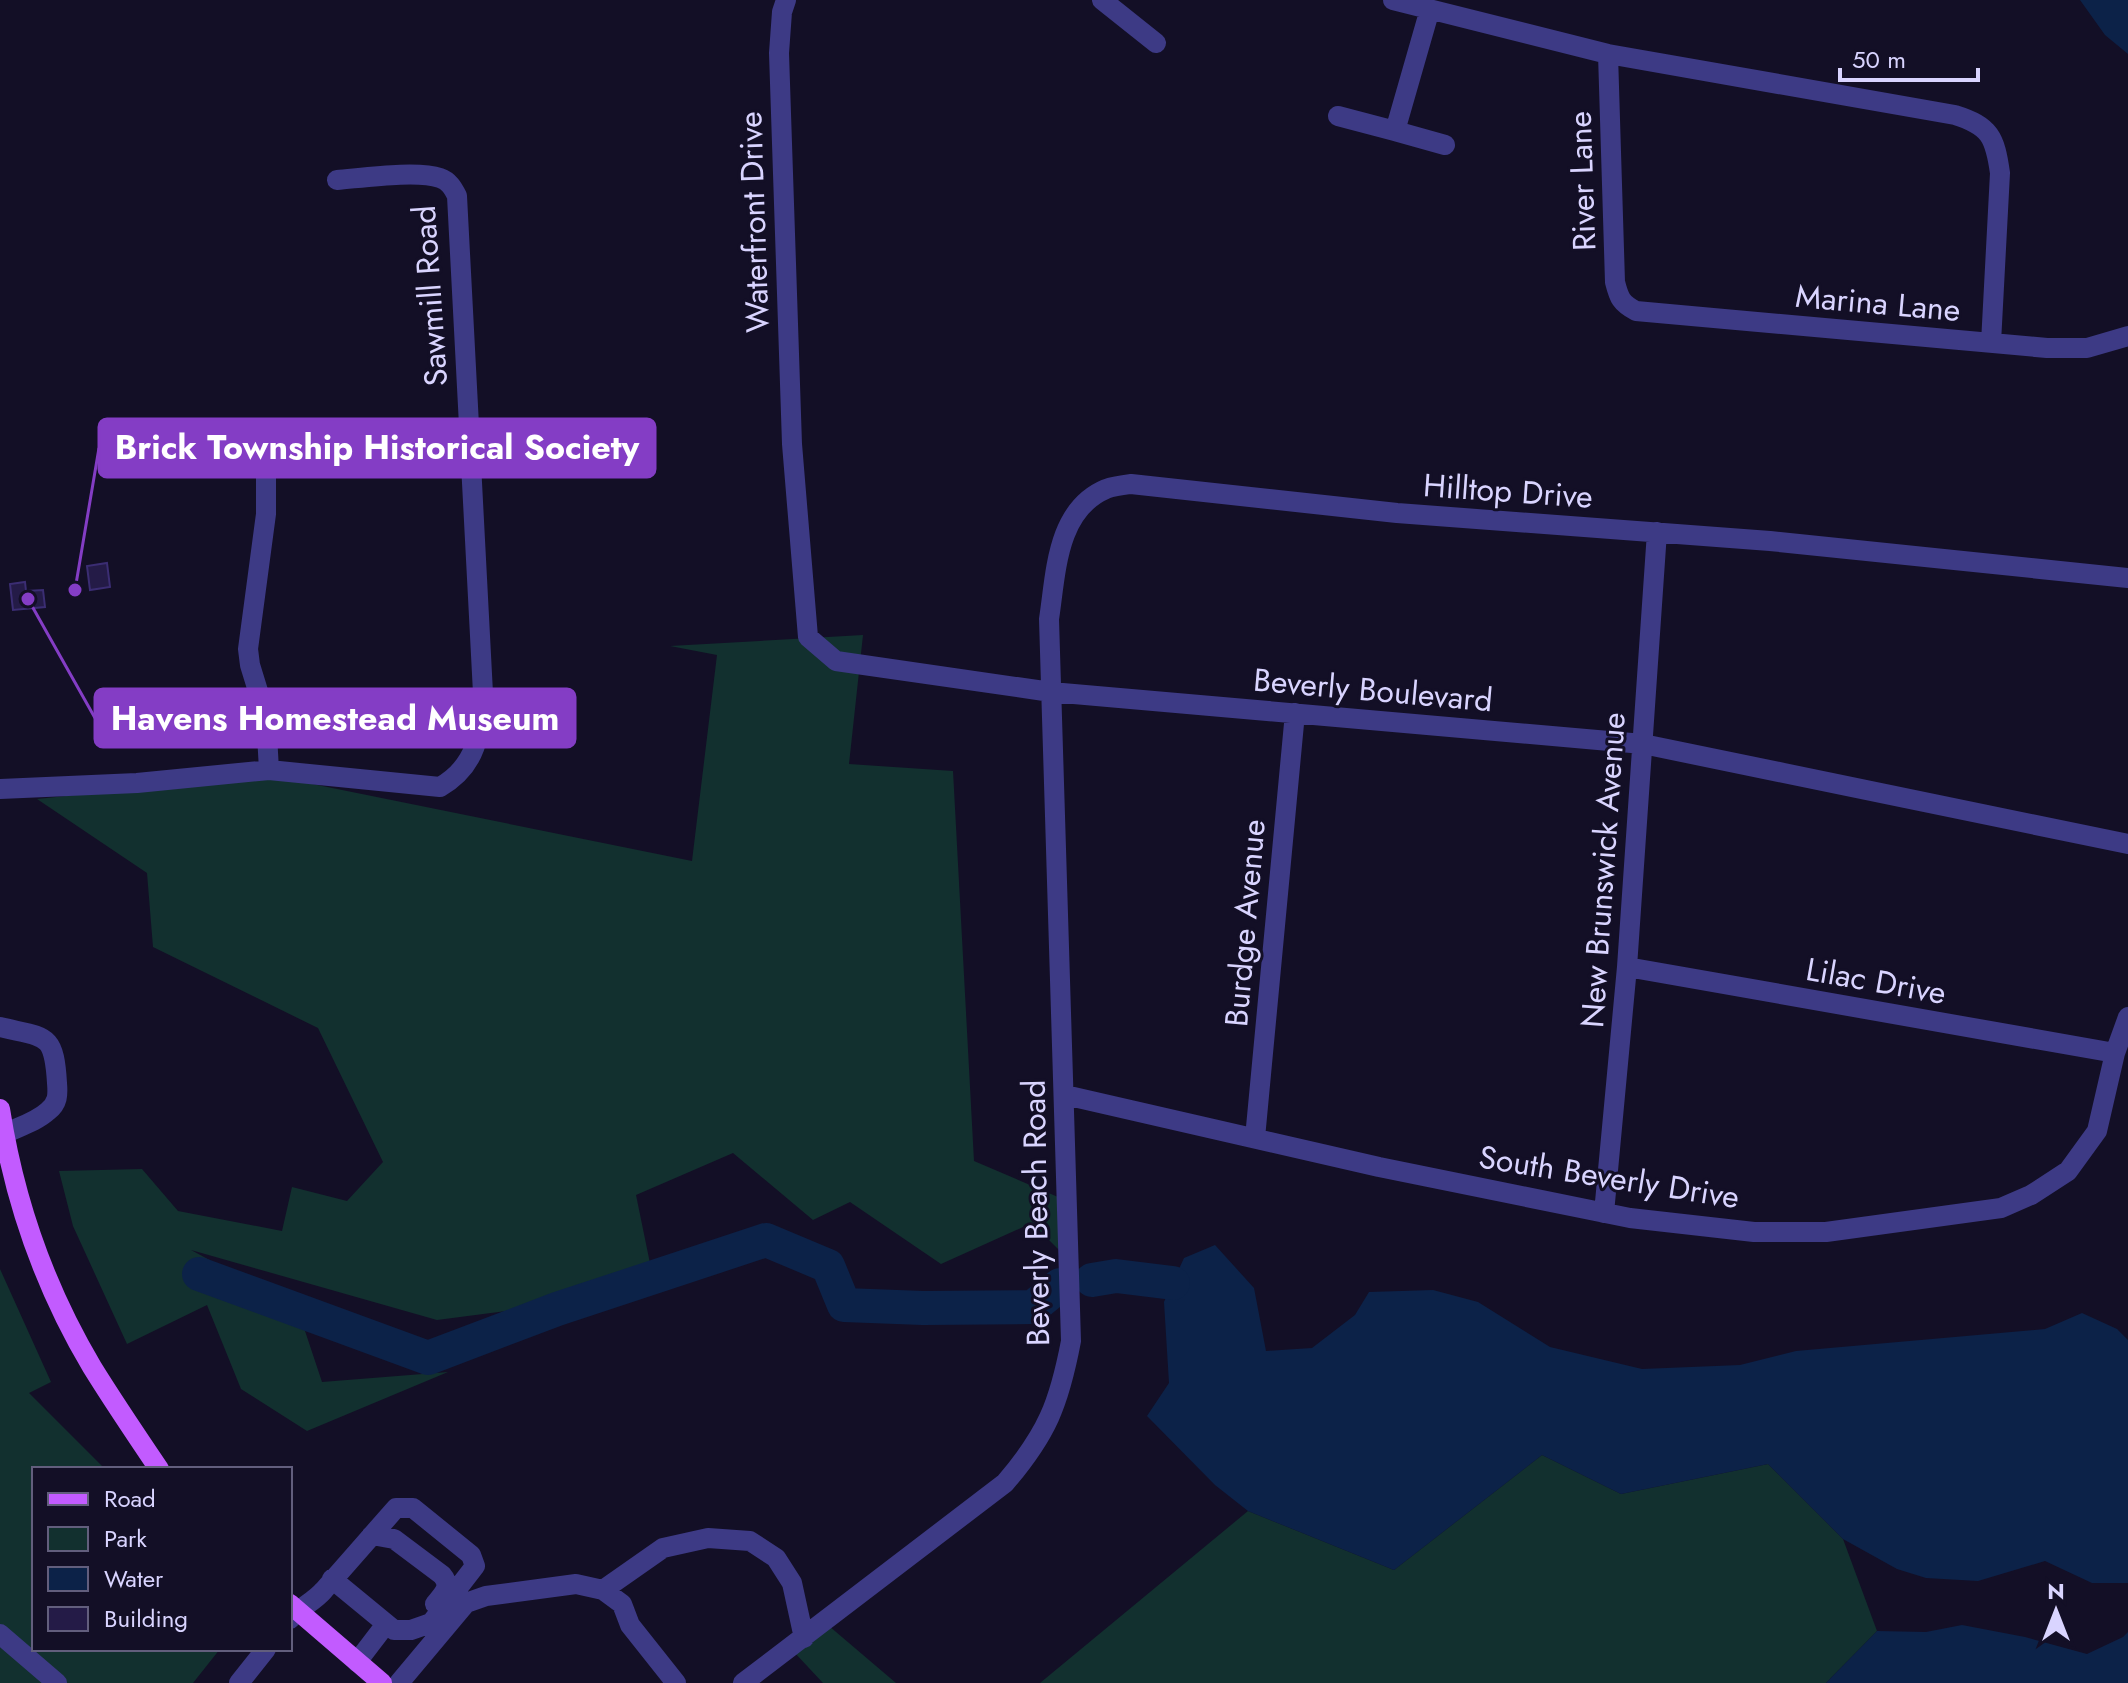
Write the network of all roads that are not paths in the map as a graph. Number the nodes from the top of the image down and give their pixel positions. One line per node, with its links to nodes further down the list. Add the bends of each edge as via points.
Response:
1 (786, 0): 14 (street, Waterfront Drive, via 779,53)
2 (1102, 0): 5 (street)
3 (1393, 0): 4 (street)
4 (1430, 9): 6 (street); 8 (street)
5 (1156, 43)
6 (1608, 54): 11 (street, River Lane, via 1615,282); 13 (street, via 1976,121 1997,147 2000,173)
7 (1338, 116): 8 (street)
8 (1395, 131): 9 (street)
9 (1445, 145)
10 (337, 180): 21 (street, Sawmill Road, via 440,177 457,196 483,693 475,752 453,780 440,787)
11 (1624, 304): 13 (street, Marina Lane, via 1636,311)
12 (2128, 336): 13 (street, Marina Lane, via 2087,348)
13 (1991, 343)
14 (792, 444): 18 (street, Beverly Boulevard, via 807,630 821,650 836,661)
15 (266, 469): 21 (street, via 266,514 248,649 266,717)
16 (1657, 532): 17 (street, Hilltop Drive); 18 (street, Hilltop Drive, via 1397,513 1131,484 1106,489 1080,510 1061,542 1049,619); 20 (street, New Brunswick Avenue)
17 (2128, 578)
18 (1051, 692): 19 (street, Beverly Boulevard); 28 (street, Beverly Beach Road)
19 (1295, 713): 20 (street, Beverly Boulevard); 31 (street, Burdge Avenue)
20 (1643, 744): 23 (street, Beverly Boulevard); 24 (street, New Brunswick Avenue)
21 (269, 770): 22 (street)
22 (0, 789)
23 (2128, 844)
24 (1627, 967): 27 (street, Lilac Drive); 32 (street, New Brunswick Avenue)
25 (2128, 1017): 27 (street, South Beverly Drive)
26 (0, 1027): 30 (street, via 31,1033 52,1046 58,1096 40,1117)
27 (2115, 1053): 32 (street, South Beverly Drive, via 2097,1131 2068,1171 2001,1208 1826,1232 1754,1232)
28 (1065, 1095): 31 (street, South Beverly Drive); 41 (street, Beverly Beach Road, via 1071,1341 1062,1389 1046,1427 1005,1483)
29 (0, 1109): 30 (main road)
30 (4, 1134): 33 (main road, via 30,1233 53,1291 90,1365)
31 (1255, 1138): 32 (street, South Beverly Drive)
32 (1604, 1213)
33 (158, 1467)
34 (372, 1535): 35 (street); 39 (street, via 394,1539 445,1579 446,1589); 39 (street, via 396,1508 408,1507 471,1555 473,1570 431,1623)
35 (332, 1579): 37 (street); 38 (street)
36 (603, 1590): 41 (street, via 663,1548 708,1538 750,1541 776,1558 792,1583); 47 (street, via 564,1585 466,1603); 48 (street, via 622,1604 630,1625)
37 (292, 1611): 43 (main road)
38 (386, 1624): 39 (street, via 402,1632); 43 (street)
39 (420, 1627)
40 (0, 1634): 44 (street)
41 (804, 1638): 49 (street, Beverly Beach Road)
42 (264, 1651): 45 (street)
43 (357, 1662): 46 (main road)
44 (57, 1683)
45 (239, 1683)
46 (382, 1683)
47 (399, 1683)
48 (676, 1683)
49 (743, 1683)

